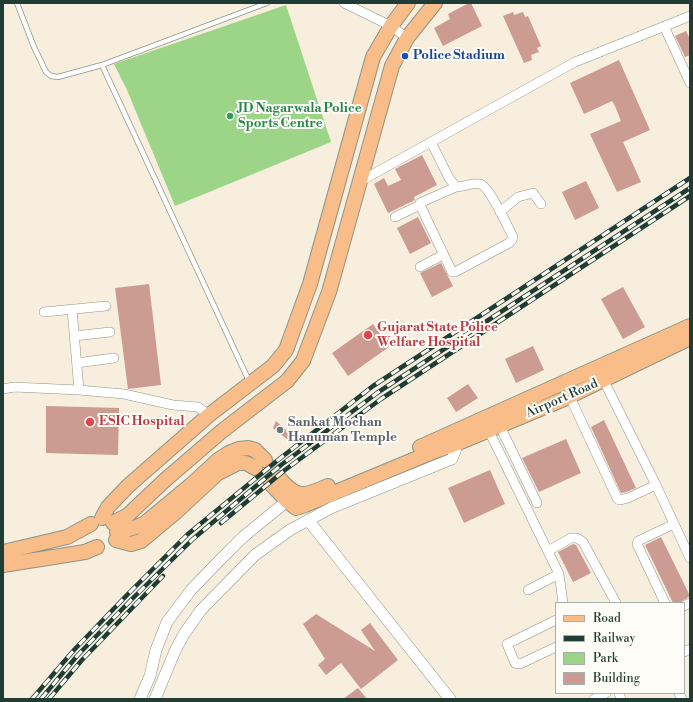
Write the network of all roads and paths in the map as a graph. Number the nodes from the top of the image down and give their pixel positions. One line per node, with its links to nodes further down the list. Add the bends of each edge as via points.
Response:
1 (17, 3): 10 (lane, via 34,47 46,72 51,76 58,77)
2 (267, 3): 10 (lane)
3 (344, 3): 7 (street)
4 (408, 3): 7 (main road)
5 (435, 3): 9 (main road)
6 (690, 16): 8 (street)
7 (391, 26): 9 (street); 31 (main road, via 374,57 310,284 286,350 272,366)
8 (664, 26): 11 (street); 12 (street, via 574,62)
9 (407, 38): 13 (main road, via 392,66)
10 (102, 65): 31 (lane)
11 (690, 83)
12 (431, 142): 13 (street); 14 (street)
13 (359, 182): 46 (main road, via 329,292 303,361 287,381 222,431 128,515)
14 (456, 187): 16 (street); 17 (street, via 474,183 485,186)
15 (542, 204): 17 (street, via 534,193 518,197)
16 (420, 205): 18 (street); 19 (street)
17 (500, 212): 19 (street, via 512,237 509,243 455,272 449,269)
18 (395, 217)
19 (443, 255): 20 (street)
20 (420, 267)
21 (106, 306): 22 (street)
22 (72, 310): 23 (street); 26 (street)
23 (44, 312)
24 (690, 326): 37 (main road, Airport Road)
25 (110, 332): 26 (street)
26 (74, 336): 29 (street)
27 (690, 338): 30 (main road, Airport Road)
28 (114, 358): 29 (street)
29 (76, 363): 33 (street)
30 (604, 381): 34 (main road, Airport Road); 41 (street)
31 (250, 383): 35 (main road)
32 (3, 389): 33 (street, via 14,387)
33 (79, 390): 35 (street, via 124,394 198,408)
34 (567, 398): 36 (main road, Airport Road); 40 (street); 41 (street, via 619,500)
35 (209, 415): 46 (main road, via 128,486 108,507)
36 (495, 428): 37 (main road, Airport Road); 43 (street); 48 (street)
37 (456, 438): 38 (main road, Airport Road); 44 (street, via 452,458)
38 (431, 448): 42 (main road, via 306,505 296,508); 42 (main road, via 314,492 299,495 275,481)
39 (260, 464): 46 (main road, via 254,450 248,448 230,452 144,524 133,528)
40 (596, 465)
41 (656, 485): 45 (street)
42 (287, 501): 58 (street, via 243,537 191,590 167,622)
43 (538, 503)
44 (308, 520): 60 (street, via 255,555 202,610); 64 (street)
45 (674, 524): 50 (street); 56 (street, via 637,544)
46 (108, 527): 47 (main road, via 110,546); 47 (main road, via 88,533); 49 (main road)
47 (97, 547): 51 (main road, via 85,552)
48 (548, 551): 52 (street); 55 (street, via 571,538 583,542)
49 (3, 552)
50 (690, 558)
51 (3, 565)
52 (559, 574): 53 (street); 54 (street)
53 (528, 590)
54 (562, 602)
55 (615, 602)
56 (666, 602)
57 (555, 620): 59 (street, via 507,644 517,664)
58 (158, 644): 60 (street); 62 (street, via 150,676)
59 (555, 647)
60 (175, 651): 63 (street)
61 (604, 694): 65 (street)
62 (140, 699)
63 (155, 699)
64 (450, 699)
65 (594, 699)

